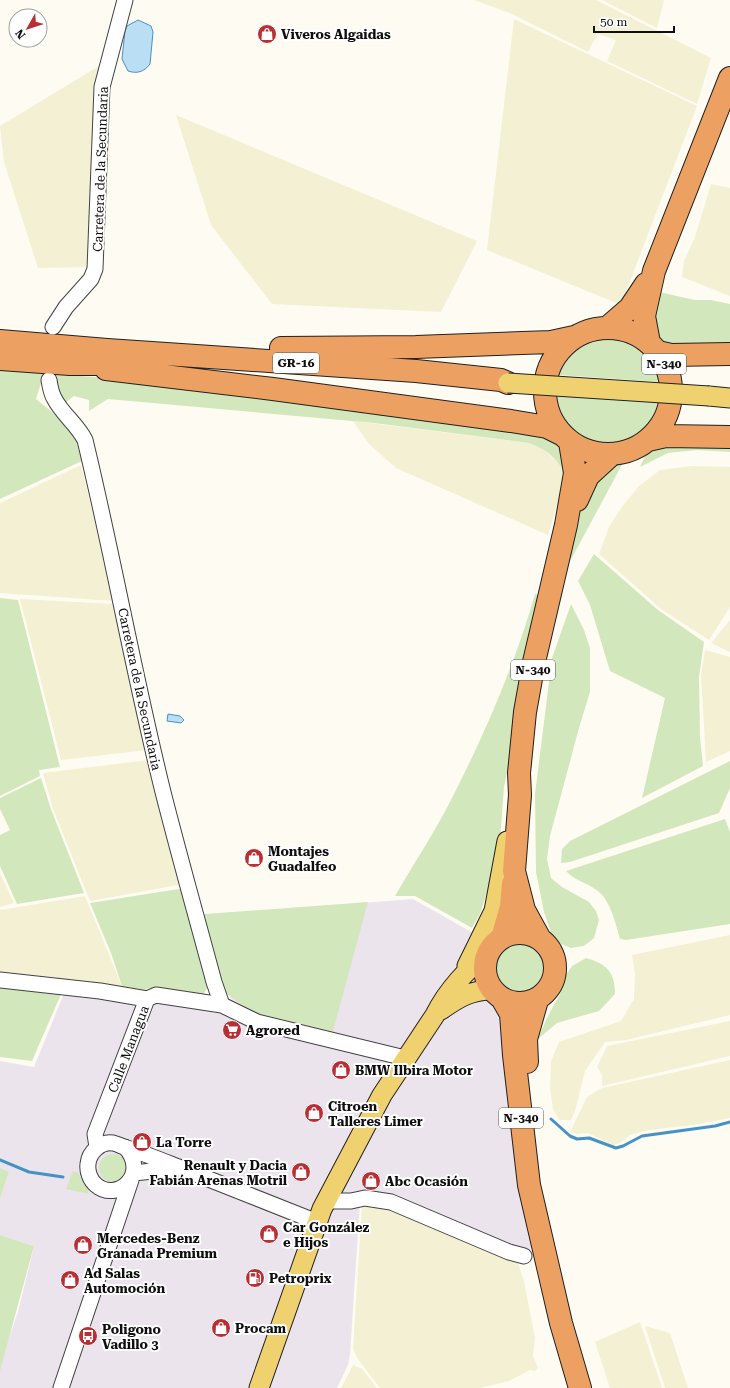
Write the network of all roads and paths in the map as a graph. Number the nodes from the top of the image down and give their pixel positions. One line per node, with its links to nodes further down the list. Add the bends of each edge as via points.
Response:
1 (125, 0): 4 (street, Carretera de la Secundaria, via 102,88 95,270 91,280 66,307)
2 (730, 78): 3 (highway, N-340)
3 (654, 271): 5 (highway, N-340, via 630,308); 9 (highway, N-340, via 644,316)
4 (53, 327)
5 (608, 328): 6 (highway, N-340, via 590,330); 9 (highway, N-340, via 623,329 637,335)
6 (574, 337): 8 (highway, via 551,342 416,347 296,349 106,344); 17 (highway, N-340, via 556,354 545,382 545,401 551,418)
7 (0, 341): 8 (highway, GR-16)
8 (84, 347): 14 (highway, GR-16, via 416,371 501,380)
9 (654, 348): 10 (highway, via 671,355); 18 (highway, N-340, via 667,370 671,388 669,408 661,425)
10 (730, 354)
11 (0, 359): 12 (highway, GR-16)
12 (70, 364): 14 (highway, GR-16, via 105,363 405,383 501,386); 17 (highway, via 511,421 547,427)
13 (49, 380): 30 (street, Carretera de la Secundaria, via 53,397 85,440 163,792)
14 (508, 384): 15 (main road, GR-16, bridge)
15 (730, 398)
16 (730, 437): 18 (highway, via 666,436)
17 (566, 438): 19 (highway, N-340, via 590,451); 20 (highway, N-340, via 575,473)
18 (648, 440): 19 (highway, N-340, via 631,450)
19 (612, 454): 20 (highway, N-340, via 588,476)
20 (566, 524): 21 (highway, N-340, via 534,662 525,712)
21 (519, 773): 22 (highway, N-340, via 520,795); 25 (main road, via 511,795 506,853 494,911)
22 (514, 871): 23 (highway, N-340, via 524,910); 24 (highway, N-340, via 511,908)
23 (540, 939): 24 (highway, via 521,933 511,934); 29 (highway, N-340, via 552,953 555,973 546,993)
24 (495, 945): 25 (main road); 27 (highway, N-340, via 486,961 485,971 487,981)
25 (464, 973): 31 (main road, via 442,1001)
26 (0, 980): 28 (street, Calle Managua)
27 (498, 995): 29 (highway, via 514,1003); 31 (main road, via 472,992 457,998); 41 (highway, N-340, via 511,1014 529,1185)
28 (147, 999): 30 (street, via 156,995); 33 (street, Calle Managua, via 94,1134)
29 (537, 1000): 41 (highway, N-340, via 526,1039)
30 (222, 1005): 32 (street, via 257,1022)
31 (435, 1015): 32 (main road)
32 (405, 1058): 38 (main road, via 382,1095)
33 (97, 1147): 34 (street, via 113,1143); 37 (street, via 88,1161 87,1168 91,1179 97,1186)
34 (125, 1147): 35 (street); 36 (street, via 132,1154 135,1163)
35 (181, 1168): 36 (street); 40 (street)
36 (133, 1176): 37 (street, via 124,1186); 39 (street)
37 (115, 1190): 39 (street)
38 (326, 1201): 40 (main road); 42 (street, via 365,1198 391,1202)
39 (120, 1211): 43 (street)
40 (317, 1222): 44 (main road)
41 (542, 1237): 45 (highway, N-340, via 561,1323)
42 (524, 1256)
43 (61, 1388)
44 (259, 1388)
45 (580, 1388)

